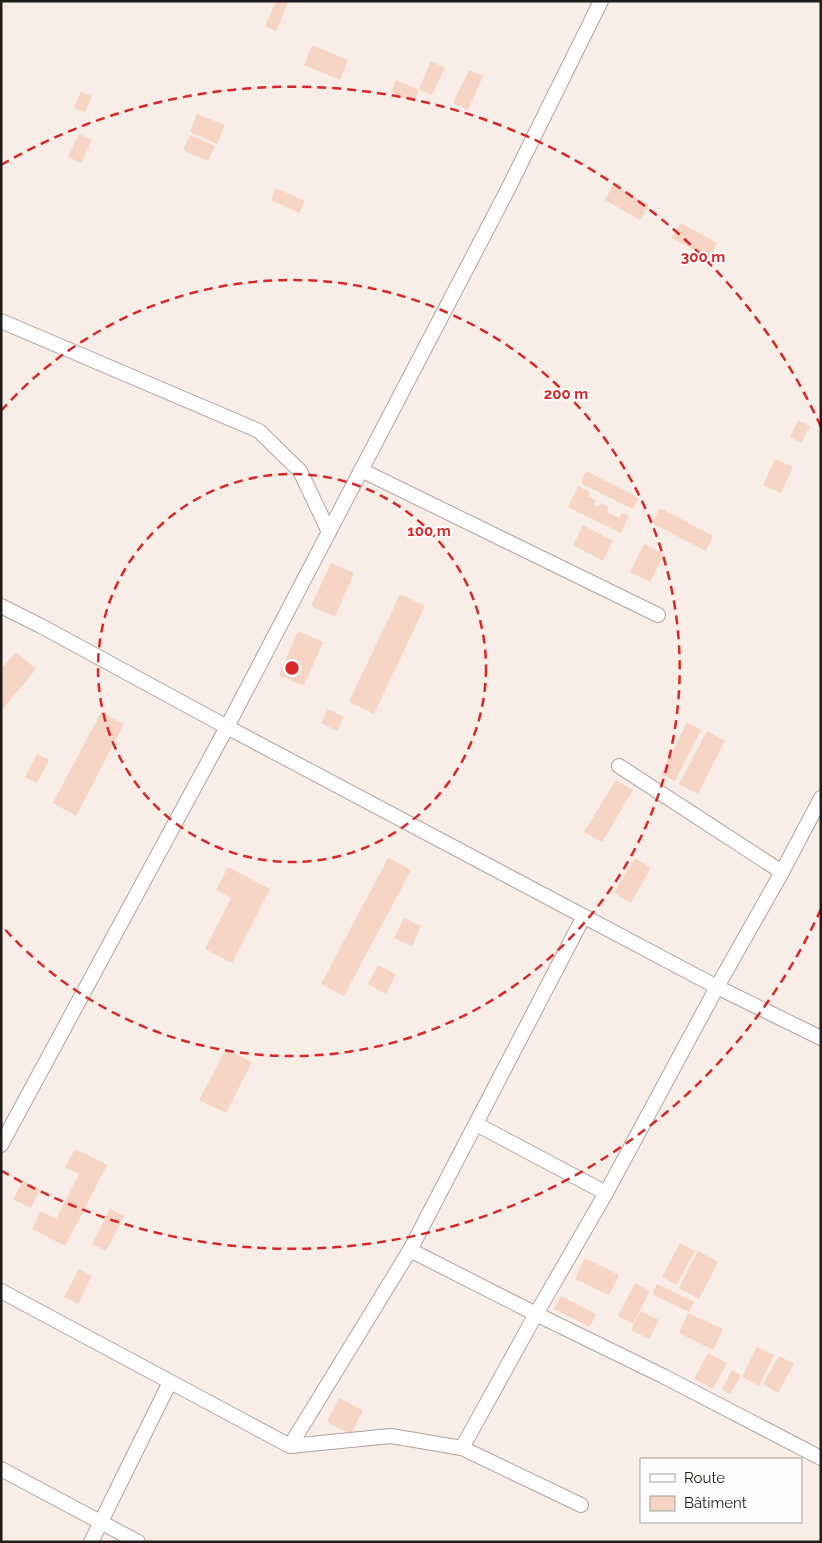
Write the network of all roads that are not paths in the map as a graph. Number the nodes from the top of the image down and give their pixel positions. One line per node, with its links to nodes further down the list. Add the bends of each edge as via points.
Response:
1 (601, 1): 3 (street, via 506,193)
2 (1, 321): 4 (street, via 258,431 300,471)
3 (361, 470): 4 (street); 6 (street)
4 (329, 532): 7 (street)
5 (1, 606): 7 (street)
6 (658, 615)
7 (227, 727): 11 (street); 15 (street)
8 (618, 766): 10 (street)
9 (821, 798): 10 (street)
10 (782, 872): 12 (street)
11 (584, 916): 12 (street); 14 (street)
12 (717, 987): 13 (street); 16 (street)
13 (821, 1038)
14 (476, 1124): 16 (street); 17 (street)
15 (1, 1145)
16 (606, 1193): 19 (street)
17 (410, 1250): 19 (street); 21 (street)
18 (1, 1291): 20 (street)
19 (536, 1314): 22 (street); 23 (street)
20 (170, 1382): 21 (street); 26 (street)
21 (290, 1446): 22 (street, via 391,1436)
22 (462, 1448): 25 (street)
23 (821, 1458)
24 (1, 1469): 26 (street)
25 (580, 1505)
26 (101, 1522): 27 (street); 28 (street)
27 (91, 1542)
28 (138, 1542)

